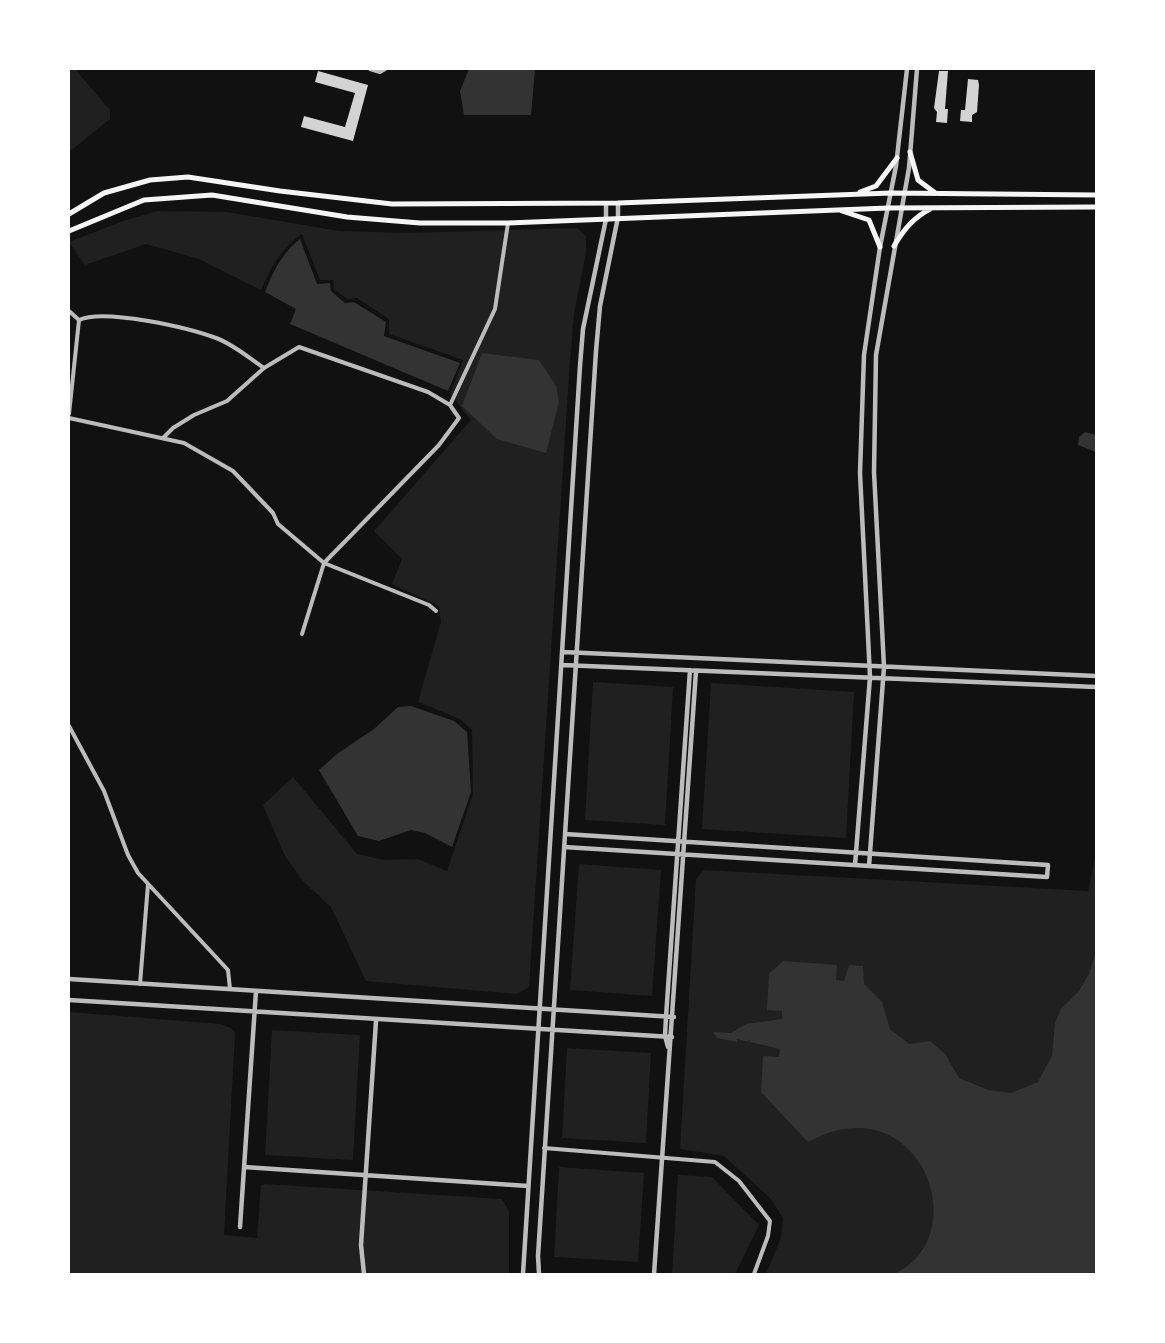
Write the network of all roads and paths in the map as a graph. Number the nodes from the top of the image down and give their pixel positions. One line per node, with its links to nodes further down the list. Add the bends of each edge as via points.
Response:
1 (370, 69): 2 (street)
2 (385, 69)
3 (907, 69): 6 (street)
4 (917, 69): 5 (street)
5 (910, 152): 8 (street); 9 (main road, via 918,180)
6 (897, 158): 7 (street); 10 (main road, via 876,186)
7 (891, 193): 8 (main road); 10 (main road); 16 (street)
8 (904, 193): 9 (main road); 17 (street)
9 (938, 193): 11 (main road)
10 (856, 194): 12 (main road)
11 (1096, 195)
12 (618, 203): 13 (main road); 20 (street)
13 (606, 204): 19 (main road, via 392,204 188,177 150,180 104,193); 21 (street)
14 (934, 207): 15 (main road); 17 (main road); 24 (main road, via 905,228)
15 (1096, 207)
16 (888, 208): 17 (main road); 18 (main road); 25 (street)
17 (901, 208): 24 (street)
18 (835, 210): 20 (main road); 25 (main road, via 869,220)
19 (69, 214)
20 (618, 217): 21 (main road); 36 (street, via 600,306)
21 (606, 219): 22 (main road); 35 (street, via 583,329)
22 (508, 223): 23 (main road, via 420,223 347,217 212,195 144,200); 29 (street, via 495,309)
23 (69, 231)
24 (894, 246): 40 (street, via 874,385 873,472)
25 (880, 247): 39 (street, via 864,355 860,473)
26 (69, 311): 27 (street)
27 (79, 320): 28 (street, via 102,316 180,328 219,339); 30 (street)
28 (264, 368): 29 (street, via 299,347 428,392); 31 (street, via 227,401 194,415)
29 (450, 405): 32 (street, via 459,418 439,445)
30 (69, 416): 31 (street)
31 (163, 438): 32 (street, via 184,443 233,471 273,513 278,524)
32 (324, 563): 33 (street); 34 (street)
33 (436, 611)
34 (302, 634)
35 (563, 652): 36 (street); 37 (street)
36 (579, 653): 38 (street); 39 (street)
37 (562, 665): 38 (street); 62 (street)
38 (577, 665): 41 (street); 48 (street)
39 (870, 666): 40 (street); 44 (street)
40 (884, 667): 43 (street); 45 (street)
41 (690, 670): 42 (street); 49 (street)
42 (696, 671): 44 (street); 49 (street)
43 (1096, 676)
44 (870, 677): 45 (street); 51 (street)
45 (883, 678): 46 (street); 53 (street)
46 (1096, 687)
47 (69, 726): 56 (street, via 104,791 128,855)
48 (565, 834): 49 (street); 50 (street)
49 (681, 841): 51 (street); 52 (street)
50 (564, 847): 52 (street); 63 (street)
51 (856, 852): 53 (street); 54 (street)
52 (680, 854): 54 (street); 65 (street); 66 (street)
53 (870, 854): 55 (street); 55 (street, via 1048,865 1047,877)
54 (855, 865): 55 (street)
55 (869, 866)
56 (148, 884): 58 (street); 59 (street, via 228,970)
57 (69, 979): 58 (street)
58 (140, 984): 59 (street)
59 (230, 990): 60 (street)
60 (256, 991): 62 (street); 64 (street)
61 (69, 1000): 64 (street)
62 (540, 1006): 63 (street); 68 (street)
63 (554, 1008): 65 (street); 69 (street)
64 (255, 1013): 67 (street); 75 (street)
65 (666, 1017): 66 (street); 70 (street)
66 (674, 1017): 71 (street)
67 (376, 1020): 68 (street); 76 (street)
68 (539, 1029): 69 (street); 77 (street)
69 (552, 1029): 70 (street); 73 (street)
70 (665, 1036): 71 (street); 72 (street)
71 (672, 1037): 72 (street)
72 (669, 1049): 74 (street)
73 (544, 1148): 74 (street); 81 (street)
74 (662, 1158): 82 (street); 83 (street, via 714,1162 739,1181 770,1221)
75 (244, 1167): 76 (street); 78 (street)
76 (365, 1175): 77 (street); 79 (street, via 361,1245)
77 (528, 1186): 80 (street)
78 (240, 1227)
79 (364, 1274)
80 (523, 1274)
81 (539, 1274)
82 (654, 1274)
83 (754, 1274)

